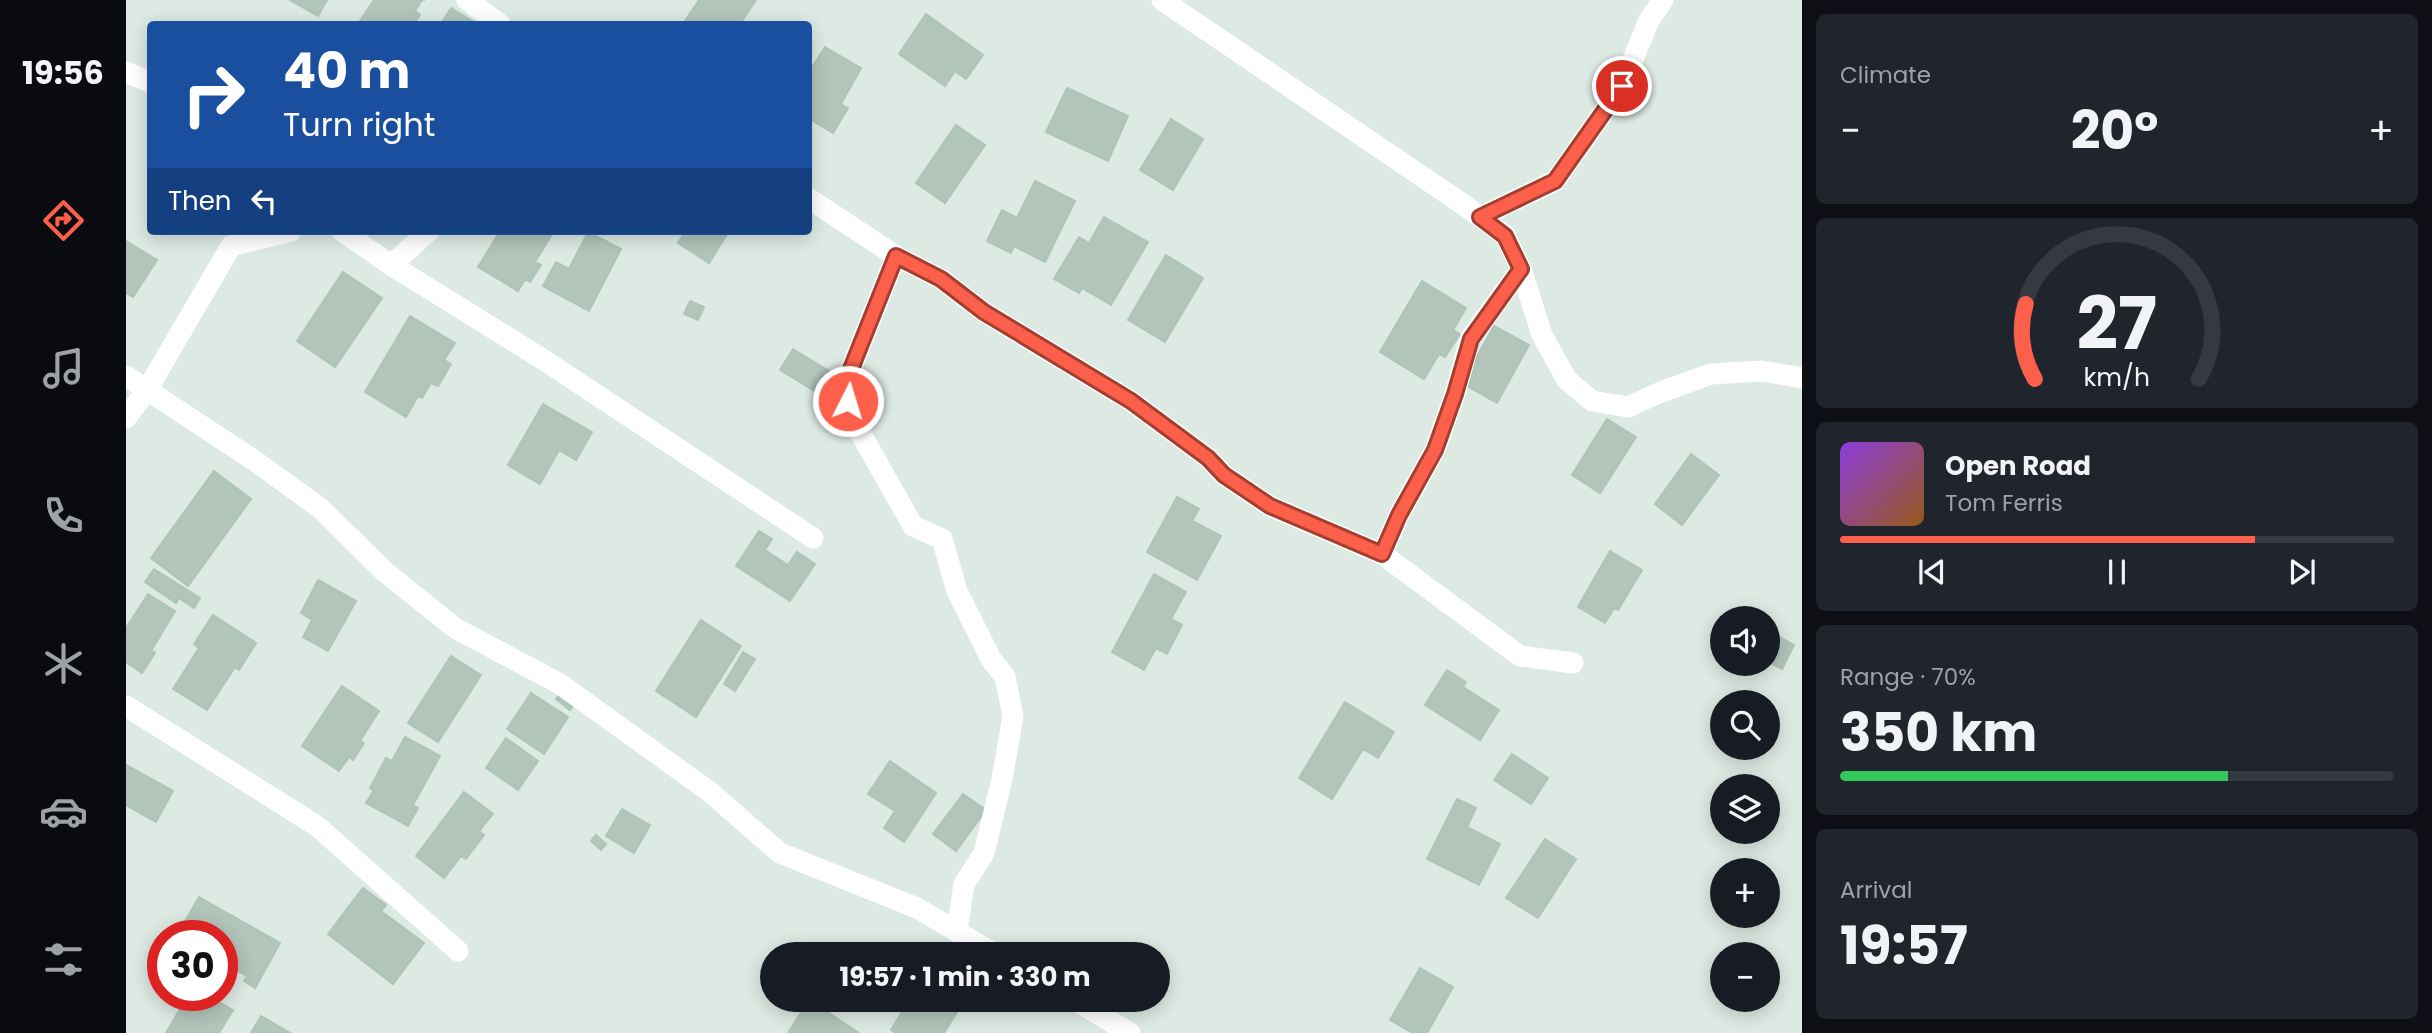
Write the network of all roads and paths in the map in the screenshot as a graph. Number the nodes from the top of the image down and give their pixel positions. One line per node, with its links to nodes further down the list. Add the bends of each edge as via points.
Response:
1 (467, 0): 4 (street)
2 (1162, 0): 8 (street)
3 (1663, 0): 8 (street, via 1622,86 1555,181)
4 (496, 21)
5 (126, 72): 6 (street)
6 (147, 81)
7 (812, 201): 12 (street)
8 (1480, 217): 14 (street, via 1505,236)
9 (275, 235): 17 (street, via 231,246)
10 (348, 235): 13 (street)
11 (425, 235): 13 (street)
12 (896, 256): 20 (street, via 941,279 984,312 1131,401 1270,506); 23 (street, via 845,384 852,418 913,526 942,539 957,591 1004,677 1013,716 984,853 964,884)
13 (391, 265): 19 (street)
14 (1521, 269): 16 (street, via 1542,335 1567,380 1592,401 1628,407 1711,374 1762,371); 20 (street, via 1471,339 1435,450)
15 (126, 376): 17 (street)
16 (1802, 378)
17 (147, 390): 18 (street); 23 (street, via 320,508 384,570 455,628 560,684 710,792 780,853 917,908)
18 (126, 418)
19 (813, 538)
20 (1382, 554): 21 (street, via 1520,656)
21 (1573, 663)
22 (126, 706): 25 (street, via 317,826)
23 (957, 932): 24 (street)
24 (974, 942)
25 (458, 951)
26 (1095, 1012): 27 (street)
27 (1130, 1033)

